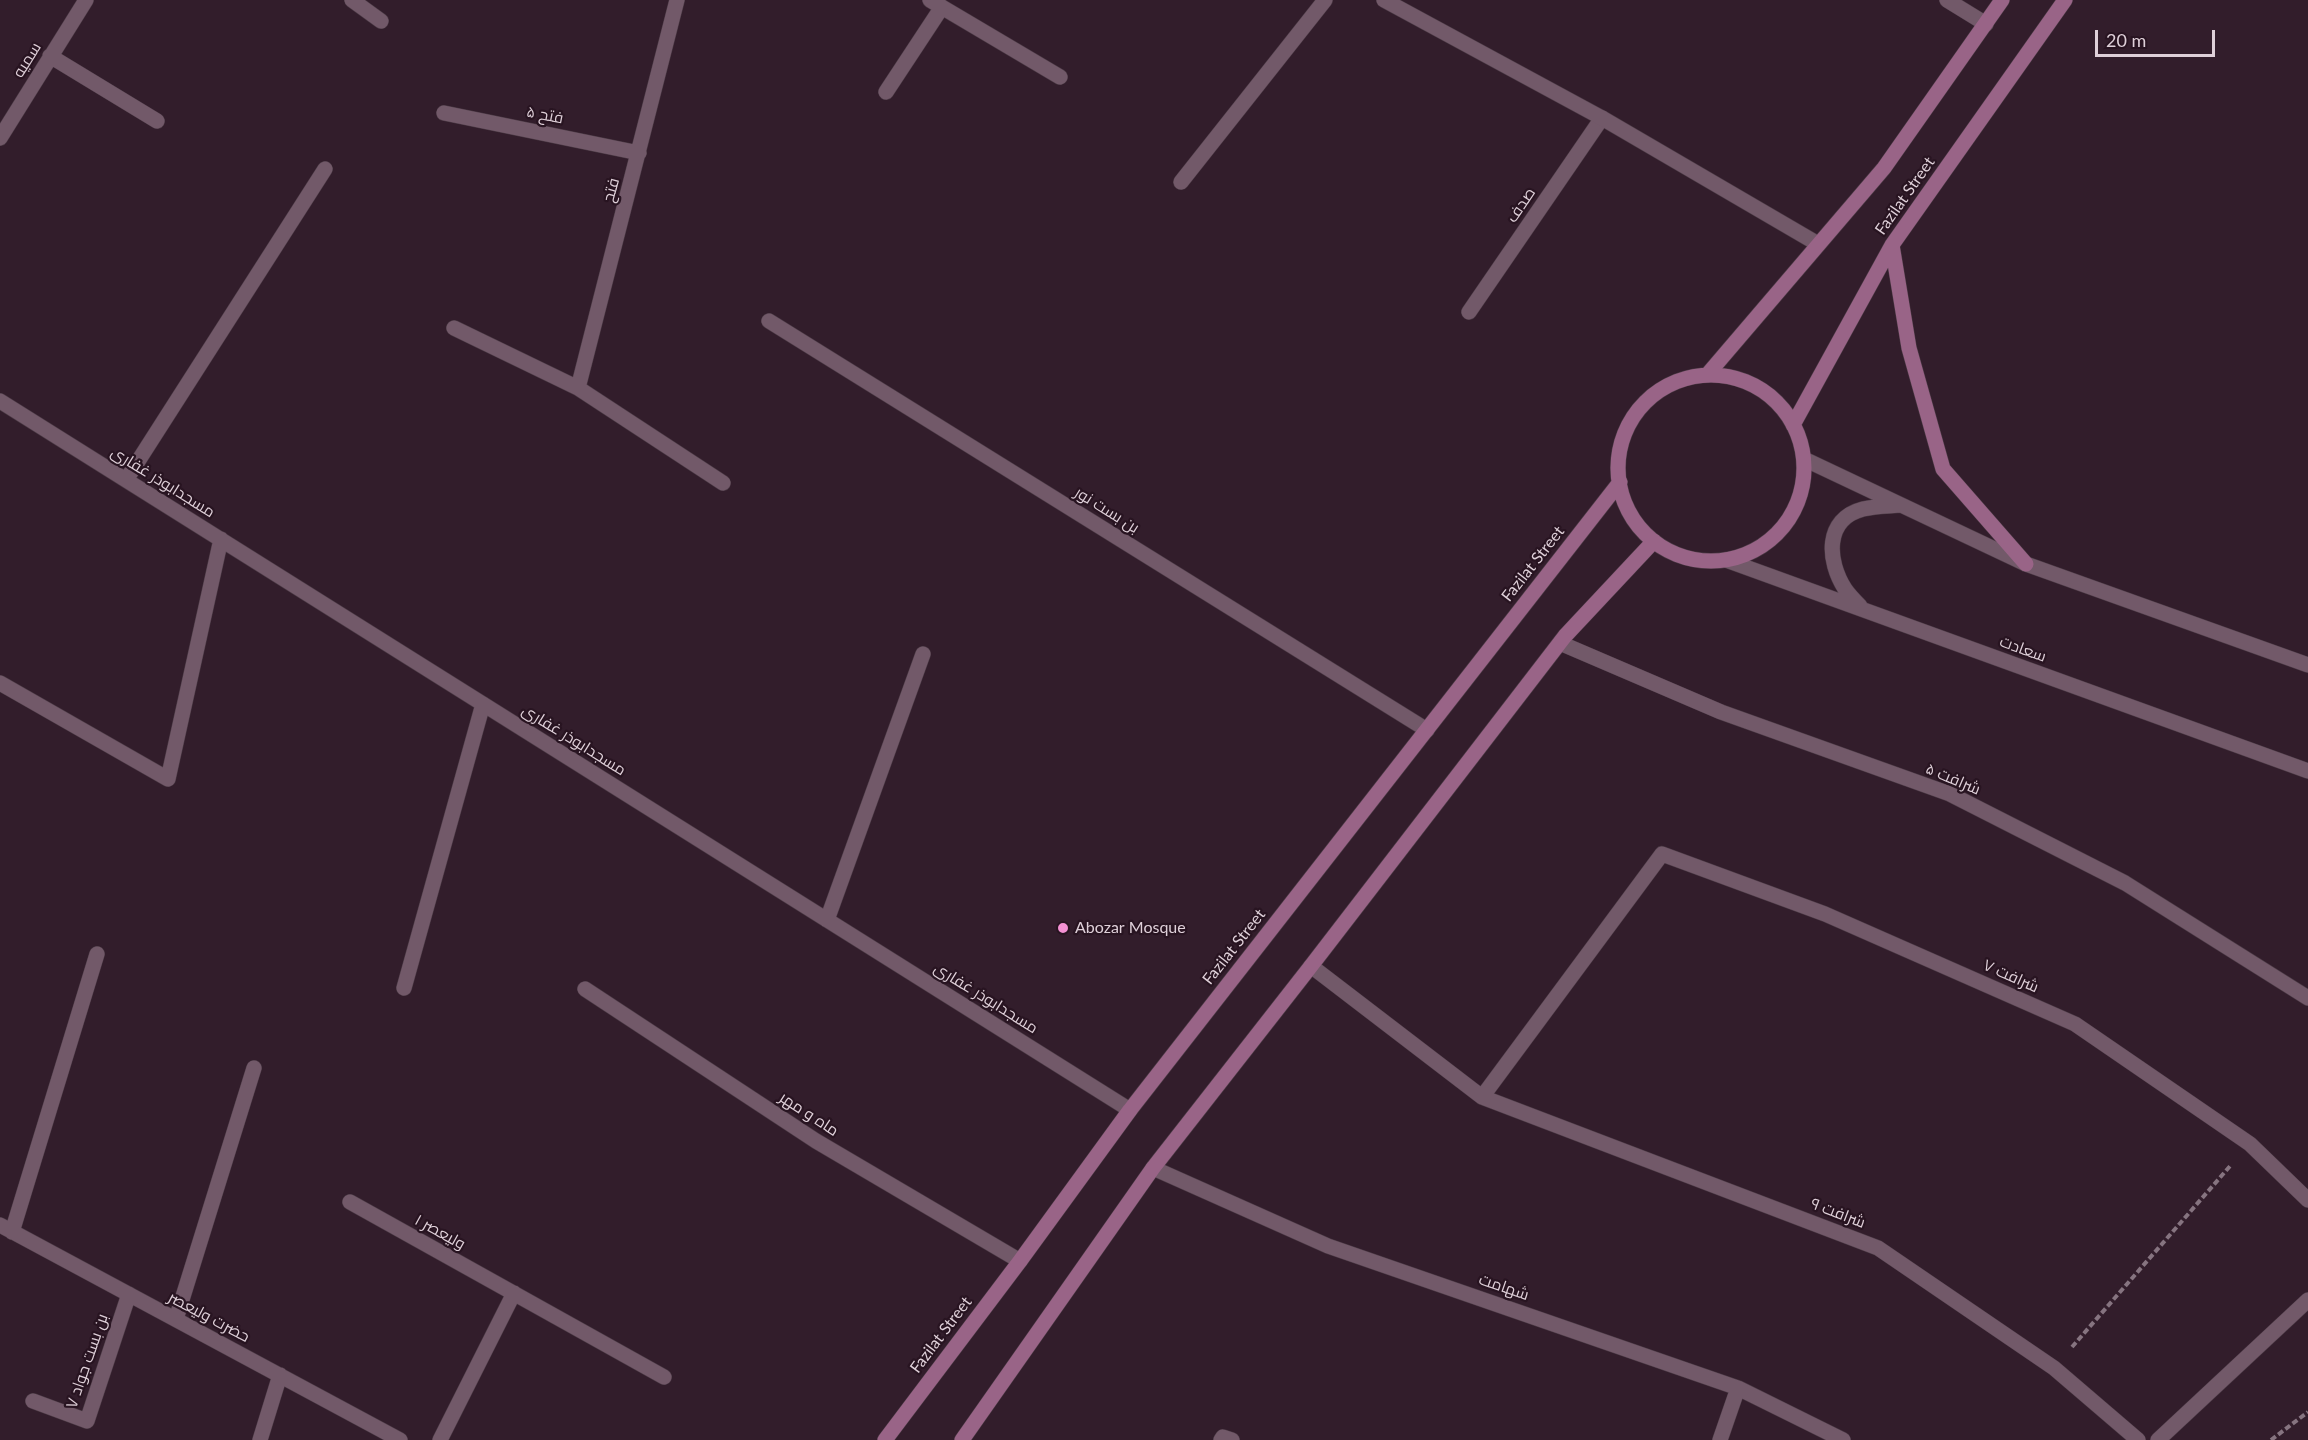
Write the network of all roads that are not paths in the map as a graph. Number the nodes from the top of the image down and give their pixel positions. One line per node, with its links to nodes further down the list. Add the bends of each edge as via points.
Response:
1 (352, 0): 10 (street)
2 (677, 0): 19 (street, فتح)
3 (1325, 0): 21 (street)
4 (1384, 0): 16 (street)
5 (1947, 0): 11 (street)
6 (2002, 0): 11 (main road, Fazilat Street)
7 (2065, 0): 23 (main road, Fazilat Street)
8 (83, 1): 12 (street, سمیه)
9 (936, 4): 13 (street); 14 (street)
10 (381, 21)
11 (1986, 24): 22 (main road, Fazilat Street, via 1884,168)
12 (50, 56): 17 (street); 18 (street, سمیه)
13 (1060, 77)
14 (886, 92)
15 (444, 113): 19 (street, فتح ۵)
16 (1602, 117): 22 (street); 24 (street, صدف)
17 (157, 121)
18 (0, 138)
19 (639, 153): 28 (street, فتح)
20 (325, 169): 32 (street)
21 (1181, 182)
22 (1818, 244): 27 (main road, Fazilat Street)
23 (1892, 245): 30 (main road, Fazilat Street); 39 (main road, via 1909,348 1943,469)
24 (1469, 312)
25 (769, 321): 46 (street, بن بست نور)
26 (453, 328): 28 (street)
27 (1707, 375): 30 (main road, via 1739,379 1764,391 1784,409); 33 (main road, via 1686,378 1662,389 1641,406 1627,429 1619,455)
28 (578, 388): 34 (street)
29 (0, 401): 32 (street, مسجدابوذر غفاری)
30 (1793, 425): 31 (main road)
31 (1804, 459): 35 (street); 38 (main road, via 1802,487 1793,513 1776,535 1761,546)
32 (126, 480): 36 (street, مسجدابوذر غفاری)
33 (1620, 482): 37 (main road, via 1626,504); 46 (main road, Fazilat Street)
34 (723, 483)
35 (1901, 505): 39 (street); 40 (street, via 1862,509 1841,521 1832,536 1832,559 1838,576)
36 (220, 539): 44 (street, via 168,779); 45 (street, مسجدابوذر غفاری)
37 (1654, 541): 38 (main road, via 1688,558); 41 (main road)
38 (1726, 560): 40 (street, سعادت)
39 (2026, 564): 43 (street)
40 (1864, 610): 47 (street, سعادت)
41 (1560, 643): 50 (main road); 53 (street, شرافت ۵, via 1721,712 1950,794 2125,883)
42 (923, 654): 48 (street)
43 (2307, 665)
44 (0, 683)
45 (483, 704): 48 (street, مسجدابوذر غفاری); 51 (street)
46 (1427, 730): 56 (main road, Fazilat Street)
47 (2308, 771)
48 (826, 920): 56 (street, مسجدابوذر غفاری)
49 (97, 954): 60 (street)
50 (1311, 966): 55 (street, شرافت ۹); 57 (main road)
51 (404, 988)
52 (585, 989): 61 (street, ماه و مهر, via 816,1142)
53 (2308, 998)
54 (255, 1068): 65 (street)
55 (1482, 1097): 58 (street, شرافت ۷, via 1662,854 1825,914 2075,1024 2250,1144); 77 (street, شرافت ۹, via 1878,1248 2054,1368)
56 (1130, 1110): 61 (main road, Fazilat Street)
57 (1153, 1168): 68 (street, شهامت, via 1328,1246); 74 (main road)
58 (2308, 1200)
59 (350, 1202): 62 (street, ولیعصر ۱)
60 (6, 1228): 63 (street, حضرت ولیعصر)
61 (1020, 1261): 73 (main road, Fazilat Street)
62 (514, 1293): 67 (street, ولیعصر ۱); 72 (street)
63 (129, 1294): 65 (street, حضرت ولیعصر); 69 (street, بن بست جواد ۷, via 87,1421)
64 (2308, 1300): 78 (street)
65 (176, 1319): 66 (street, حضرت ولیعصر)
66 (280, 1375): 70 (street); 71 (street, حضرت ولیعصر)
67 (664, 1377)
68 (1738, 1388): 75 (street); 76 (street, شهامت)
69 (33, 1401)
70 (260, 1440)
71 (400, 1440)
72 (440, 1440)
73 (885, 1440)
74 (962, 1440)
75 (1720, 1440)
76 (1843, 1440)
77 (2138, 1440)
78 (2158, 1440)

